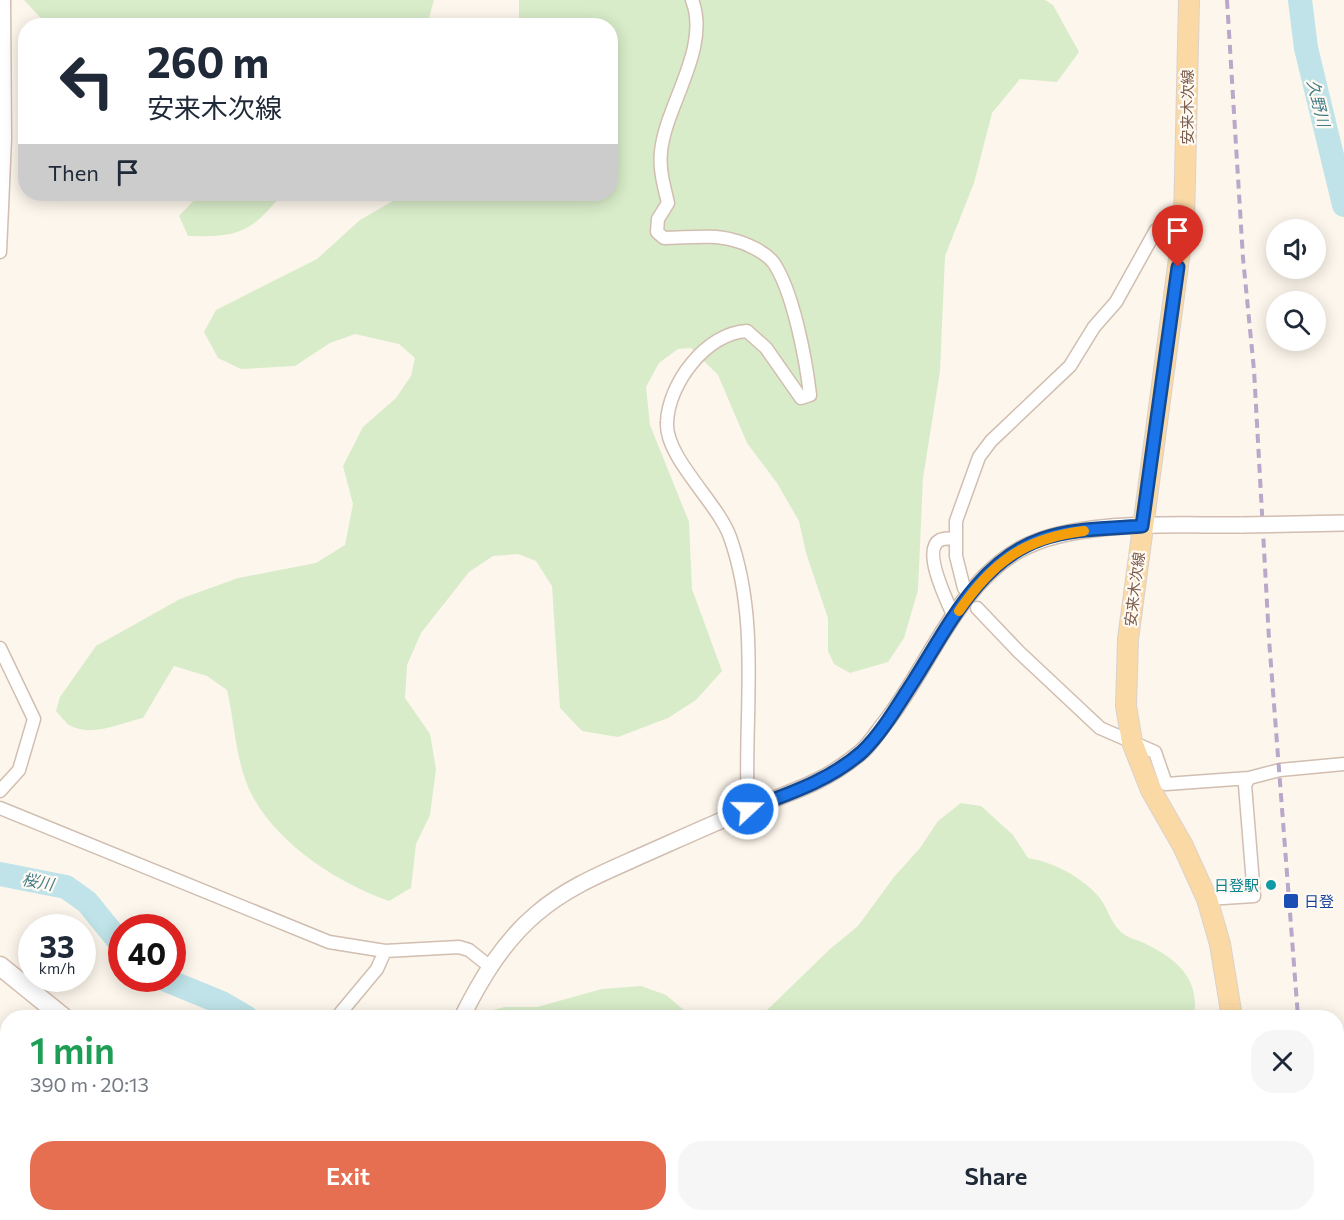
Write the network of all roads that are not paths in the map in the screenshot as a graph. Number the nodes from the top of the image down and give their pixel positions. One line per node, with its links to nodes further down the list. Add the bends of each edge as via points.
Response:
1 (4, 0): 5 (street, via 5,139)
2 (692, 0): 18 (street, via 696,28 691,58 661,151 668,202 658,219 657,232 664,238 733,240 772,261 787,291 810,394 801,398 766,348 747,331 734,332 711,344 681,377 666,426 682,464 716,510 730,537 744,596 749,639)
3 (1189, 0): 4 (main road, 安来木次線)
4 (1184, 221): 7 (main road, 安来木次線); 8 (street, via 1167,222 1156,230 1116,302 1094,327 1070,366 979,457 956,521)
5 (0, 252)
6 (1344, 523): 7 (street, bridge)
7 (1142, 526): 11 (street, via 1063,534 1020,549 984,577); 13 (main road, 安来木次線, via 1128,639 1126,706)
8 (955, 538): 9 (street, via 958,572); 11 (street, via 941,539 933,553 936,574)
9 (964, 588)
10 (977, 608): 13 (street, via 1100,728)
11 (954, 617): 18 (street, via 898,706 862,751 825,779)
12 (0, 648): 16 (street, via 34,719 19,770)
13 (1132, 742): 15 (street, via 1155,752 1166,784); 19 (main road, 安来木次線, via 1151,790)
14 (1344, 764): 15 (street, via 1280,770)
15 (1249, 778): 19 (street, via 1245,785 1254,896)
16 (0, 791)
17 (0, 808): 20 (street, via 329,942)
18 (748, 809): 22 (street, via 568,890 527,921)
19 (1207, 899): 26 (main road, 安来木次線, via 1220,944)
20 (385, 951): 22 (street, via 459,947); 24 (street, via 377,969)
21 (0, 966): 23 (main road)
22 (489, 966): 25 (street)
23 (54, 1010)
24 (343, 1010)
25 (466, 1010)
26 (1231, 1010)

